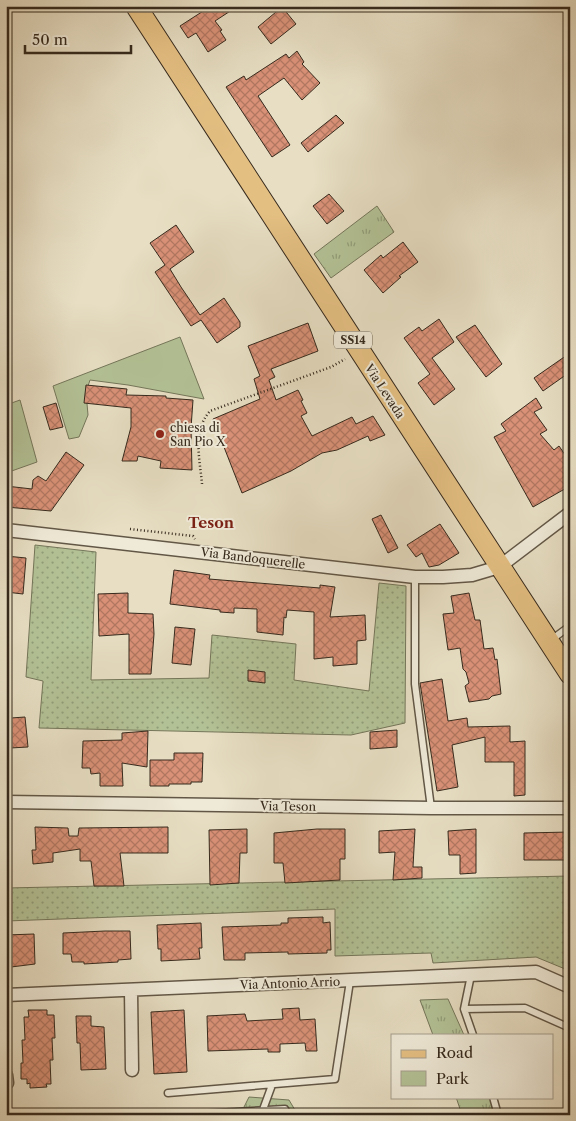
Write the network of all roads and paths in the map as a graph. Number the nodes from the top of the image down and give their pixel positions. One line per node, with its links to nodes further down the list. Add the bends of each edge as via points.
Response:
1 (136, 6): 2 (main road, Via Levada / SS14)
2 (359, 350): 3 (path, via 331,367 210,411 199,430); 6 (main road, Via Levada / SS14)
3 (202, 484)
4 (570, 513): 6 (street)
5 (6, 530): 7 (street, Via Bandoquerelle)
6 (499, 567): 7 (street, Via Bandoquerelle, via 472,575); 9 (main road, Via Levada / SS14)
7 (415, 577): 12 (lane, via 415,684)
8 (570, 626): 9 (lane)
9 (548, 642): 10 (main road, Via Levada / SS14)
10 (570, 674)
11 (6, 802): 12 (street, Via Teson)
12 (431, 808): 13 (street, Via Teson)
13 (570, 808)
14 (471, 975): 15 (street, Via Antonio Arrio); 16 (street, Via Antonio Arrio, via 536,972); 19 (lane)
15 (350, 980): 17 (street, Via Antonio Arrio); 25 (lane, via 336,1080)
16 (570, 987)
17 (131, 990): 18 (street, Via Antonio Arrio); 22 (street)
18 (6, 995)
19 (464, 1009): 20 (lane, via 526,1008); 21 (lane)
20 (570, 1028)
21 (473, 1034)
22 (132, 1070)
23 (6, 1075): 24 (street)
24 (7, 1082)
25 (272, 1085): 26 (lane); 28 (lane)
26 (168, 1093)
27 (493, 1098): 31 (lane)
28 (262, 1112): 29 (lane); 30 (lane, via 285,1109)
29 (182, 1115)
30 (288, 1115)
31 (498, 1115)

